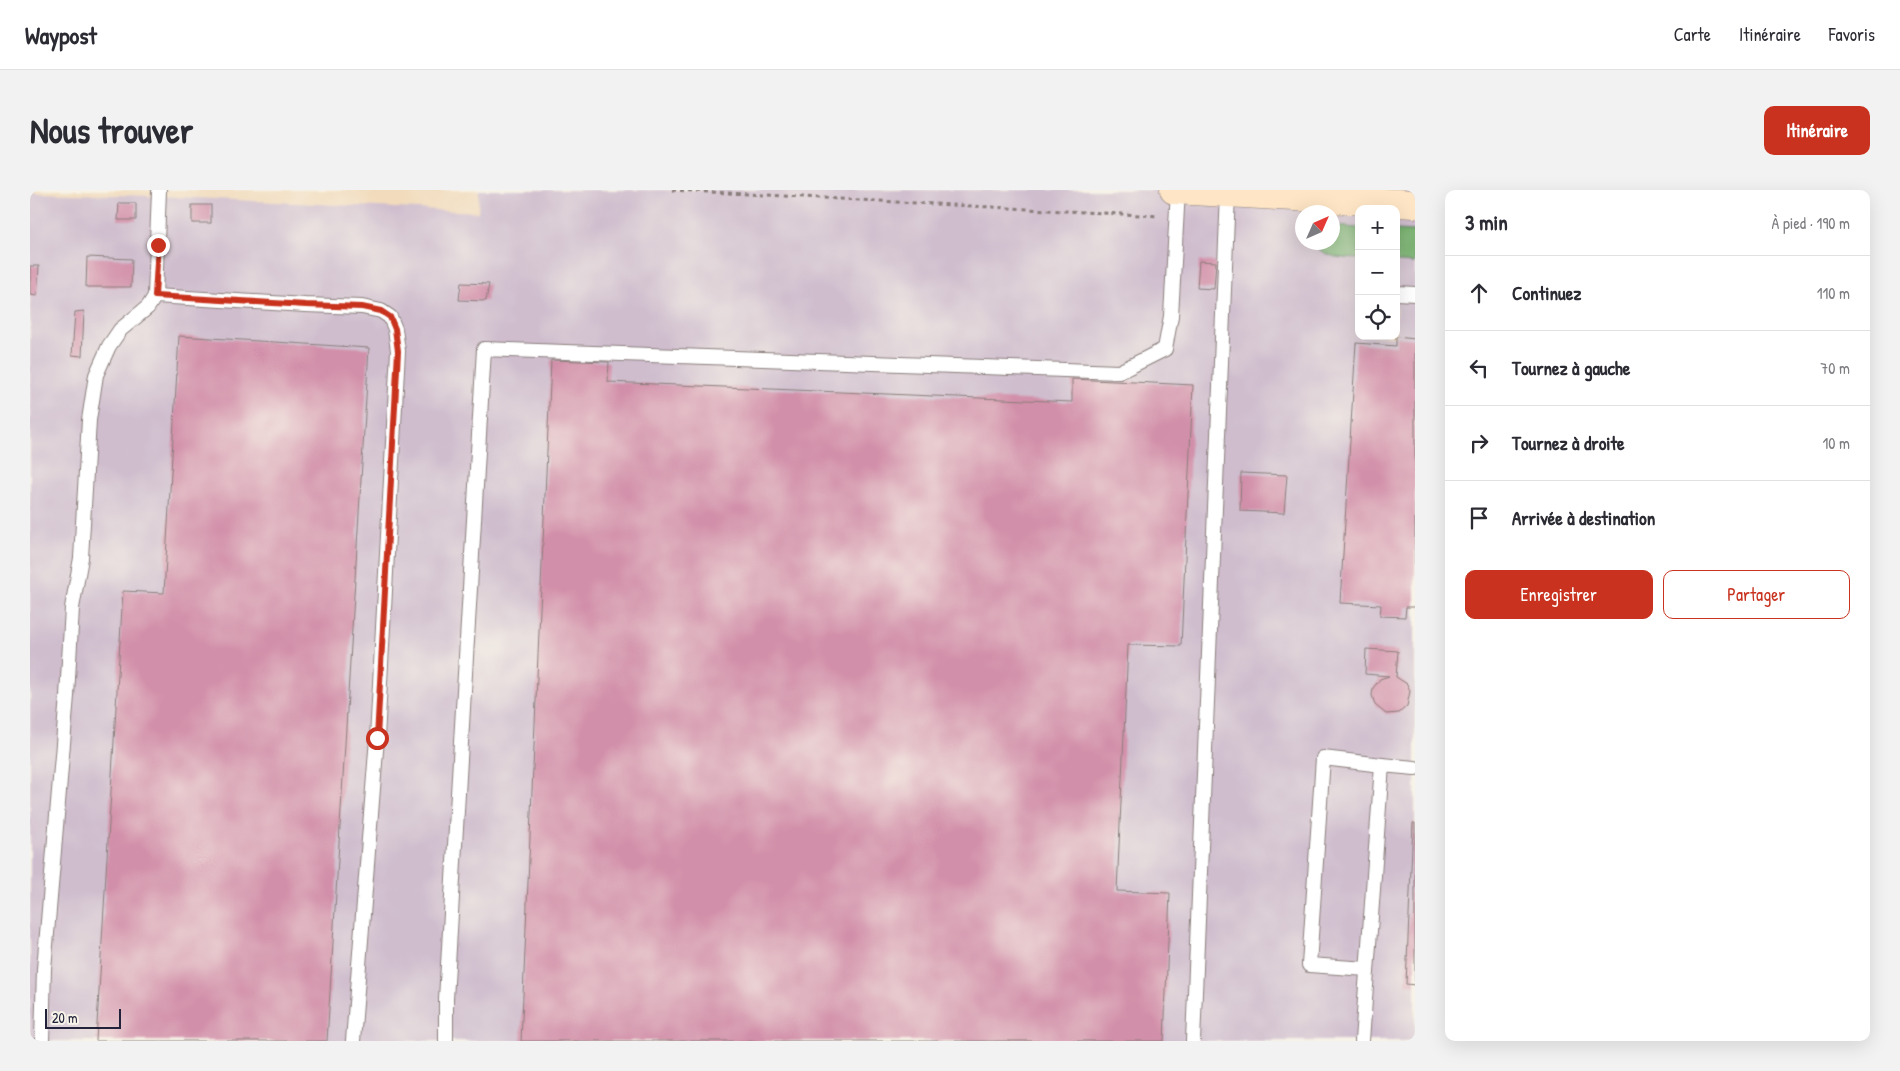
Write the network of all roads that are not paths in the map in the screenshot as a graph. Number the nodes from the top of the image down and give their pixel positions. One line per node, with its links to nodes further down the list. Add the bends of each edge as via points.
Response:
1 (159, 190): 8 (lane)
2 (1174, 190): 3 (main road)
3 (1178, 190): 4 (main road); 14 (lane, via 1171,316 1165,349 1119,372 484,349)
4 (1217, 192): 5 (main road); 15 (lane)
5 (1415, 204)
6 (1400, 293): 7 (lane)
7 (1415, 294)
8 (155, 296): 12 (lane, via 108,346 96,375 89,420 81,558 72,608 44,969); 13 (lane, via 362,307 381,311 390,317 395,329 398,351 377,738)
9 (1382, 766): 10 (lane); 11 (lane); 11 (lane, via 1323,758 1309,965)
10 (1415, 768)
11 (1367, 969): 16 (lane)
12 (42, 1041)
13 (353, 1041)
14 (446, 1041)
15 (1193, 1041)
16 (1362, 1041)

